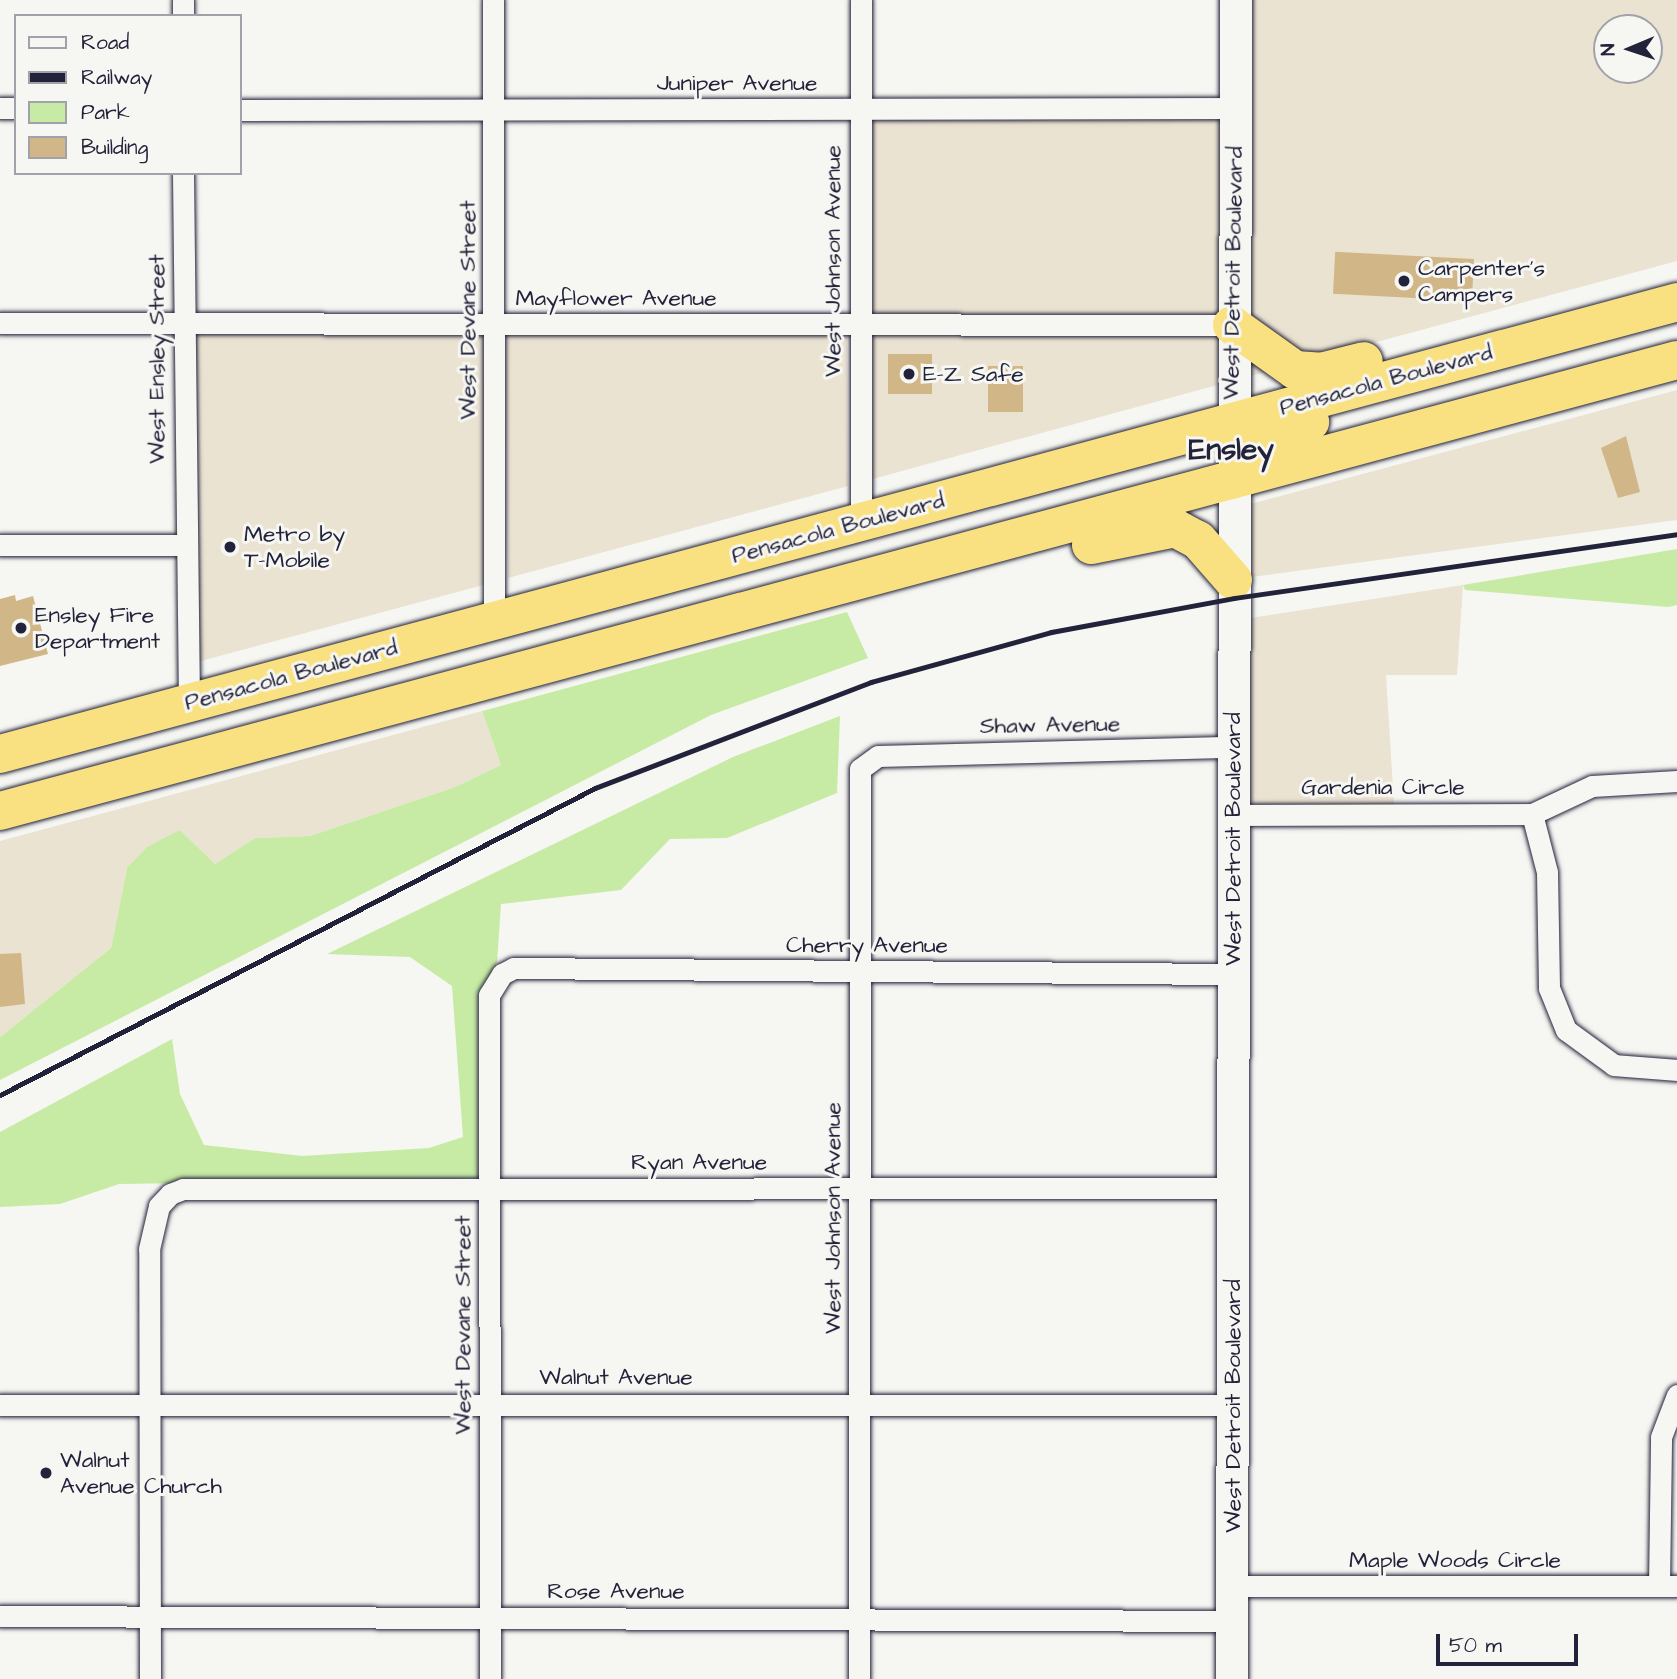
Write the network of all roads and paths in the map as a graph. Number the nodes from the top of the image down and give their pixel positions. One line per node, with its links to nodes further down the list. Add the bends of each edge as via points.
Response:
1 (493, 0): 7 (street, West Devane Street)
2 (860, 0): 5 (street, West Johnson Avenue)
3 (1236, 0): 4 (street, West Detroit Boulevard)
4 (1235, 108): 5 (street, Juniper Avenue); 16 (street, West Detroit Boulevard)
5 (860, 109): 7 (street, Juniper Avenue); 14 (street, West Johnson Avenue)
6 (242, 110): 7 (street, Juniper Avenue)
7 (493, 110): 13 (street, West Devane Street)
8 (183, 175): 12 (street, West Ensley Street)
9 (1677, 279): 16 (highway, via 1321,372 1295,370)
10 (1677, 302): 18 (highway, Pensacola Boulevard)
11 (0, 323): 12 (street, Mayflower Avenue)
12 (182, 324): 13 (street, Mayflower Avenue); 22 (street, West Ensley Street)
13 (494, 324): 14 (street, Mayflower Avenue); 26 (street, West Devane Street)
14 (858, 324): 16 (street, Mayflower Avenue); 20 (street, West Johnson Avenue)
15 (1677, 324): 19 (highway, via 1289,427 1252,446)
16 (1232, 325): 18 (street, West Detroit Boulevard)
17 (1677, 360): 19 (highway)
18 (1232, 422): 19 (street, West Detroit Boulevard); 20 (highway, Pensacola Boulevard); 23 (highway, via 1211,457 1180,474 917,545)
19 (1232, 480): 23 (highway); 24 (street, West Detroit Boulevard)
20 (861, 522): 26 (highway, Pensacola Boulevard)
21 (0, 545): 22 (street)
22 (183, 545): 27 (street, West Ensley Street)
23 (869, 579): 25 (highway)
24 (1234, 580): 25 (highway, via 1198,540 1175,528 824,616); 30 (street, West Detroit Boulevard)
25 (791, 600): 29 (highway)
26 (494, 621): 27 (highway, Pensacola Boulevard); 29 (highway, via 479,654 461,666 318,705)
27 (189, 703): 28 (highway, Pensacola Boulevard)
28 (150, 713): 31 (highway, Pensacola Boulevard); 33 (highway, via 67,757)
29 (254, 743): 35 (highway)
30 (1233, 747): 32 (street, Shaw Avenue); 37 (street, West Detroit Boulevard)
31 (0, 754)
32 (869, 760): 38 (street, West Johnson Avenue, via 856,781)
33 (0, 775)
34 (1677, 781): 36 (street, Gardenia Circle, via 1592,786)
35 (0, 811)
36 (1532, 814): 37 (street, Gardenia Circle); 41 (street, via 1546,872 1549,988 1566,1030 1614,1065)
37 (1234, 815): 40 (street, West Detroit Boulevard)
38 (858, 971): 39 (street, Cherry Avenue, via 514,968); 40 (street, Cherry Avenue); 42 (street, West Johnson Avenue)
39 (502, 974): 44 (street, West Devane Street, via 489,995)
40 (1234, 974): 43 (street, West Detroit Boulevard)
41 (1677, 1070)
42 (860, 1188): 43 (street, Ryan Avenue); 44 (street, Ryan Avenue); 47 (street, West Johnson Avenue)
43 (1233, 1188): 50 (street, West Detroit Boulevard)
44 (489, 1189): 46 (street, West Devane Street); 48 (street, Ryan Avenue, via 183,1189 167,1197 149,1249)
45 (1677, 1395): 52 (street, via 1661,1437)
46 (490, 1403): 47 (street, Walnut Avenue); 48 (street, Walnut Avenue); 55 (street, West Devane Street)
47 (860, 1403): 50 (street, Walnut Avenue); 56 (street, West Johnson Avenue)
48 (147, 1404): 49 (street, Walnut Avenue); 54 (street)
49 (0, 1405)
50 (1233, 1405): 51 (street, West Detroit Boulevard)
51 (1233, 1586): 52 (street, Maple Woods Circle); 57 (street, West Detroit Boulevard)
52 (1668, 1586)
53 (0, 1616): 54 (street, Rose Avenue)
54 (149, 1616): 55 (street, Rose Avenue); 58 (street)
55 (490, 1617): 56 (street, Rose Avenue); 59 (street, West Devane Street)
56 (860, 1618): 57 (street, Rose Avenue); 60 (street, West Johnson Avenue)
57 (1233, 1621): 61 (street, West Detroit Boulevard)
58 (150, 1679)
59 (489, 1679)
60 (859, 1679)
61 (1232, 1679)

